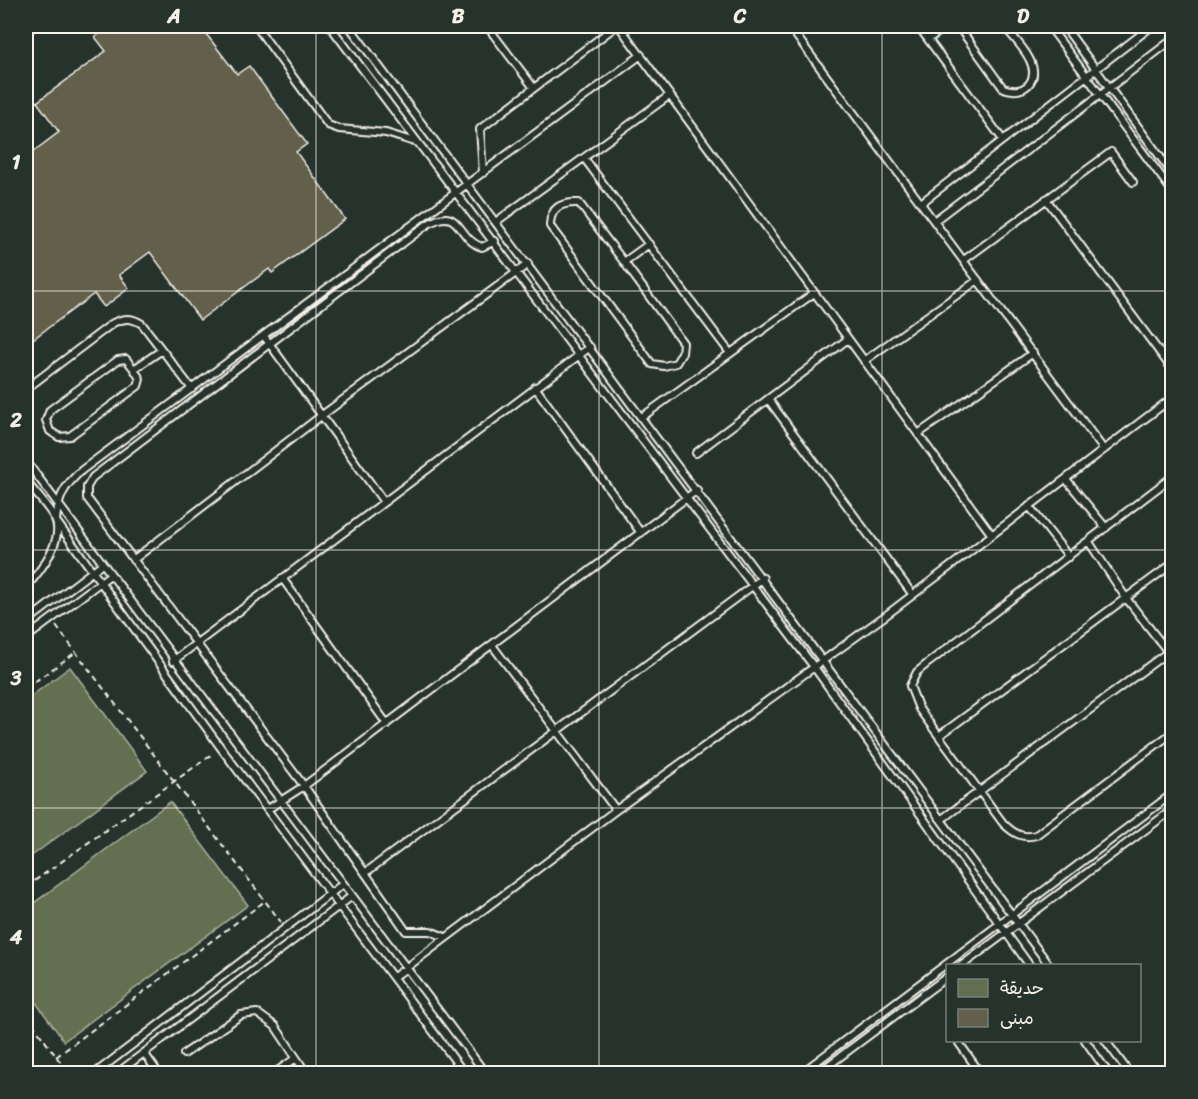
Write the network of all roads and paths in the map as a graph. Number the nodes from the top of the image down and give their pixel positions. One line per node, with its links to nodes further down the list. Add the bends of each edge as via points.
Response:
1 (34, 26): 15 (lane)
2 (256, 26): 26 (lane, via 328,124 339,129 386,133)
3 (330, 26): 26 (lane)
4 (349, 26): 31 (lane)
5 (487, 26): 22 (lane)
6 (617, 26): 18 (lane); 22 (lane)
7 (789, 26): 35 (lane)
8 (918, 26): 16 (lane)
9 (948, 26): 16 (lane)
10 (958, 26): 11 (lane, via 1003,88 1014,92 1027,86 1035,76 1034,67)
11 (1004, 26)
12 (1049, 26): 20 (lane)
13 (1064, 26): 19 (lane)
14 (1152, 26): 19 (lane)
15 (26, 32)
16 (928, 39): 25 (lane)
17 (1173, 40): 21 (lane)
18 (641, 55): 24 (lane); 28 (lane)
19 (1096, 69): 20 (lane); 21 (lane)
20 (1086, 77): 23 (lane); 25 (lane)
21 (1107, 87): 23 (lane); 29 (lane)
22 (534, 88): 28 (lane, via 480,129)
23 (1100, 93): 32 (lane); 37 (lane)
24 (670, 95): 27 (lane); 45 (lane)
25 (1003, 140): 35 (lane)
26 (419, 143): 33 (lane)
27 (584, 158): 36 (lane); 39 (lane)
28 (483, 173): 31 (lane)
29 (1173, 174)
30 (1133, 182): 34 (lane, via 1111,152)
31 (469, 183): 33 (lane); 36 (lane)
32 (1173, 191)
33 (457, 193): 38 (lane); 46 (lane)
34 (1046, 199): 40 (lane); 56 (lane)
35 (921, 203): 37 (lane)
36 (496, 221): 42 (lane)
37 (934, 221): 40 (lane)
38 (495, 241): 43 (lane); 48 (lane, via 482,247 474,244 454,220 441,217)
39 (649, 244): 41 (lane); 51 (lane)
40 (964, 260): 44 (lane)
41 (624, 262): 41 (lane, via 682,343 676,363 652,364 550,226 550,215 558,205 579,203)
42 (528, 264): 43 (lane); 49 (lane)
43 (517, 271): 53 (lane); 62 (lane)
44 (978, 280): 52 (lane); 54 (lane)
45 (814, 292): 47 (lane); 51 (lane)
46 (264, 336): 48 (lane); 59 (lane)
47 (848, 339): 54 (lane); 61 (lane)
48 (269, 346): 62 (lane); 84 (lane, via 93,477 87,487 87,498)
49 (590, 347): 53 (lane); 63 (lane)
50 (162, 350): 55 (lane); 58 (lane, via 142,324 124,318); 59 (lane)
51 (730, 353): 63 (lane)
52 (1033, 353): 64 (lane); 65 (lane)
53 (579, 354): 57 (lane); 74 (lane)
54 (864, 361): 64 (lane)
55 (134, 369): 55 (lane, via 126,359 118,360 50,410 46,420 50,431 59,437 70,436 138,386 140,379)
56 (1173, 369)
57 (535, 387): 76 (lane); 80 (lane)
58 (26, 389)
59 (192, 389): 75 (lane, via 82,470 63,489)
60 (1173, 398): 65 (lane)
61 (768, 399): 66 (lane); 94 (lane)
62 (321, 416): 76 (lane); 84 (lane)
63 (642, 417): 73 (lane)
64 (918, 434): 81 (lane)
65 (1104, 450): 71 (lane)
66 (696, 453)
67 (26, 461): 68 (lane)
68 (30, 468): 69 (lane, via 30,474); 75 (lane)
69 (26, 474)
70 (1173, 477): 79 (lane)
71 (1066, 479): 77 (lane); 79 (lane)
72 (26, 481): 78 (lane)
73 (697, 490): 74 (lane); 90 (lane)
74 (687, 498): 80 (lane); 92 (lane)
75 (58, 501): 78 (lane); 85 (lane)
76 (384, 502): 89 (lane)
77 (1029, 507): 81 (lane); 83 (lane)
78 (56, 521): 87 (lane); 93 (lane, via 53,546)
79 (1106, 528): 82 (lane)
80 (641, 533): 100 (lane)
81 (992, 535): 94 (lane)
82 (1089, 542): 83 (lane); 95 (lane)
83 (1069, 557): 110 (lane, via 912,678 912,695)
84 (133, 560): 99 (lane)
85 (102, 564): 87 (lane); 88 (lane)
86 (1173, 564): 95 (lane)
87 (92, 572): 91 (lane); 97 (lane)
88 (110, 575): 91 (lane); 104 (lane)
89 (282, 578): 99 (lane); 107 (lane)
90 (763, 578): 92 (lane); 103 (lane)
91 (101, 582): 96 (lane); 111 (lane)
92 (753, 586): 105 (lane); 108 (lane)
93 (26, 587)
94 (913, 595): 103 (lane)
95 (1126, 598): 102 (lane); 110 (lane)
96 (51, 619): 98 (lane); 101 (path)
97 (26, 622)
98 (26, 638)
99 (196, 643): 104 (lane); 113 (lane)
100 (492, 645): 107 (lane); 108 (lane)
101 (76, 652): 106 (path); 112 (path)
102 (1171, 653): 114 (lane)
103 (824, 660): 105 (lane); 120 (lane)
104 (173, 661): 116 (lane)
105 (814, 667): 118 (lane); 129 (lane)
106 (26, 688)
107 (387, 724): 113 (lane)
108 (557, 732): 118 (lane); 121 (lane)
109 (1173, 733): 114 (lane, via 1036,835 1014,834)
110 (939, 736): 114 (lane)
111 (221, 748): 112 (path); 117 (lane)
112 (174, 781): 123 (path); 126 (path)
113 (304, 786): 116 (lane); 121 (lane)
114 (979, 791): 120 (lane)
115 (1173, 794): 128 (lane)
116 (280, 801): 117 (lane); 122 (lane)
117 (268, 810): 124 (lane)
118 (616, 810): 133 (lane)
119 (1173, 810): 130 (lane)
120 (942, 819): 128 (lane)
121 (365, 873): 133 (lane, via 406,931 430,931)
122 (344, 884): 124 (lane); 125 (lane)
123 (26, 887)
124 (331, 894): 127 (lane); 131 (lane)
125 (352, 896): 127 (lane); 137 (lane)
126 (265, 901): 131 (path); 146 (path)
127 (339, 905): 138 (lane); 144 (lane)
128 (1012, 914): 129 (lane); 130 (lane)
129 (999, 923): 132 (lane); 156 (lane)
130 (1019, 924): 132 (lane); 136 (lane)
131 (286, 928): 149 (lane)
132 (1006, 932): 134 (lane); 135 (lane)
133 (445, 938): 137 (lane)
134 (964, 964)
135 (1029, 964)
136 (1049, 964)
137 (407, 969): 138 (lane); 155 (lane)
138 (394, 977): 154 (lane)
139 (946, 977): 157 (lane)
140 (26, 1015): 146 (path)
141 (1086, 1042): 159 (lane)
142 (1106, 1042): 160 (lane)
143 (959, 1043): 158 (lane)
144 (144, 1053): 150 (lane); 151 (lane)
145 (184, 1054): 147 (lane, via 241,1015 258,1013 274,1026)
146 (56, 1057): 148 (path)
147 (296, 1058): 152 (lane); 153 (lane)
148 (69, 1074)
149 (94, 1074)
150 (116, 1074)
151 (159, 1074)
152 (273, 1074)
153 (307, 1074)
154 (465, 1074)
155 (486, 1074)
156 (800, 1074)
157 (817, 1074)
158 (981, 1074)
159 (1109, 1074)
160 (1130, 1074)

